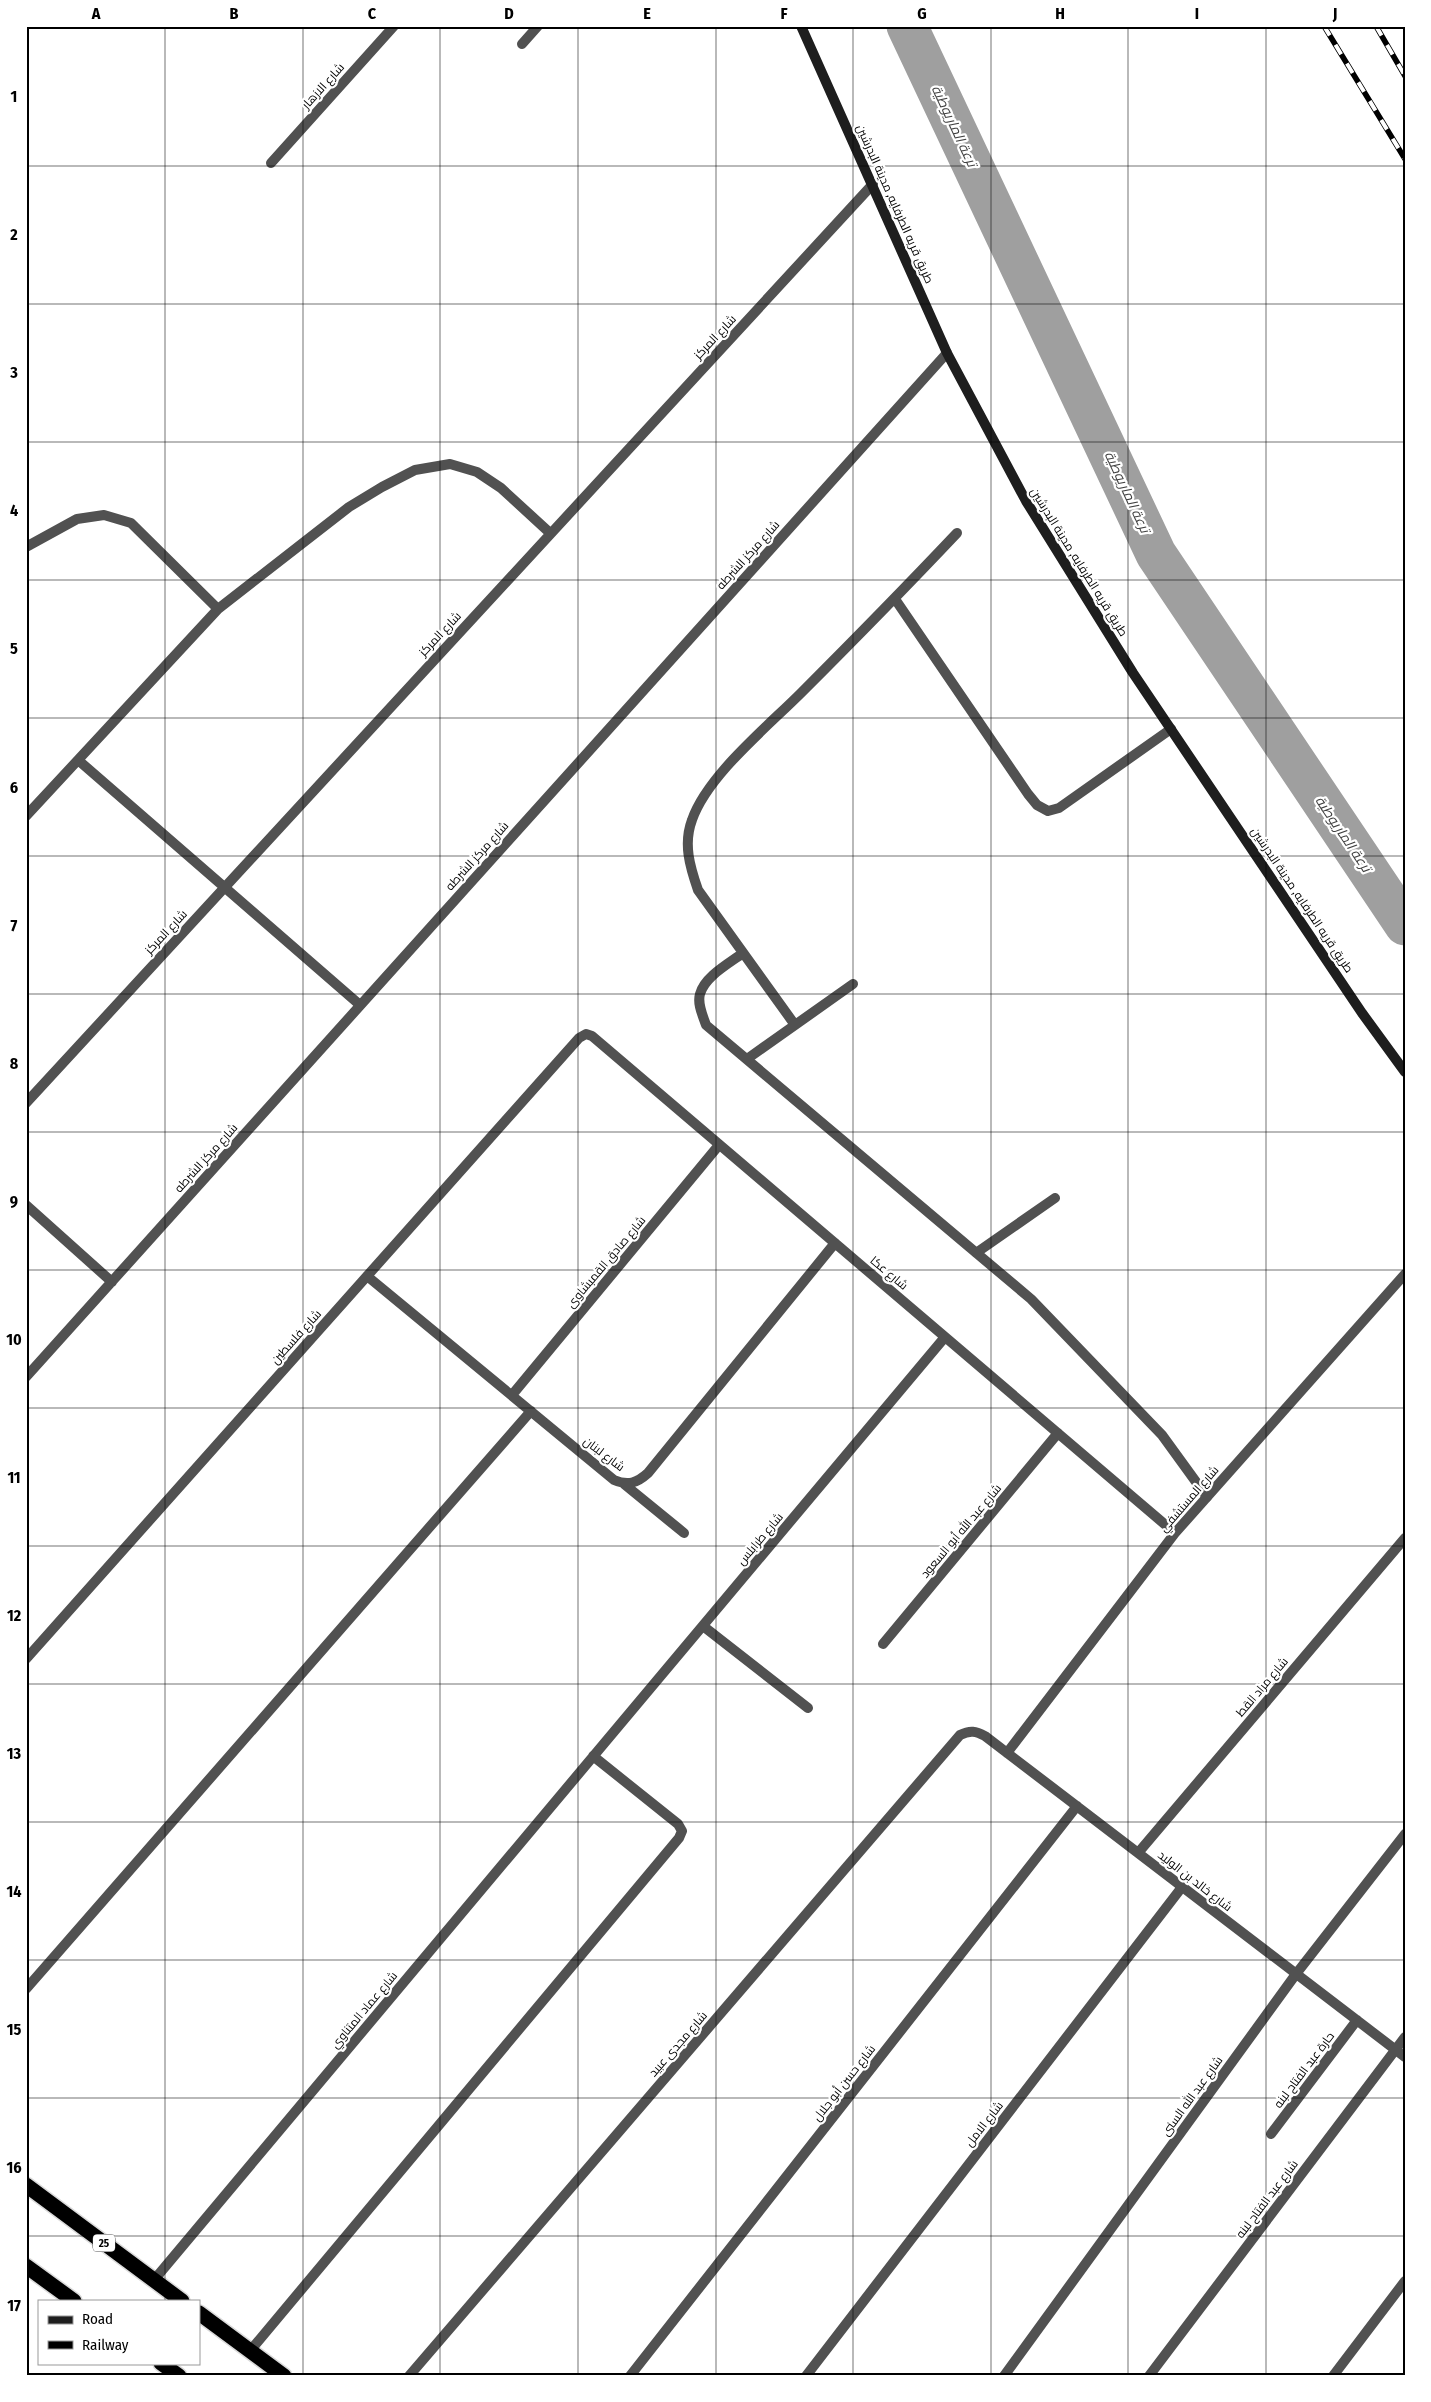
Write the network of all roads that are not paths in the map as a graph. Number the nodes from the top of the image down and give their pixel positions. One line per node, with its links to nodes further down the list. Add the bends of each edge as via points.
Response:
1 (394, 26): 5 (street, شارع الازهار)
2 (538, 26): 4 (street)
3 (801, 26): 6 (main road, طريق قريه الطرفايه, مدينة البدرشين)
4 (522, 44)
5 (270, 163)
6 (873, 184): 7 (main road, طريق قريه الطرفايه, مدينة البدرشين); 8 (street, شارع المركز)
7 (947, 353): 13 (main road, طريق قريه الطرفايه, مدينة البدرشين, via 1026,501); 19 (street, شارع مركز الشرطه)
8 (550, 533): 12 (street, via 501,488 478,472 450,464 415,470 349,507); 16 (street, شارع المركز)
9 (957, 533): 11 (street)
10 (26, 547): 12 (street, via 77,519 104,515 131,523)
11 (895, 599): 13 (street, via 1028,794 1048,812 1059,808); 17 (street, via 727,767 702,799 691,820 687,844 690,868 698,890)
12 (218, 609): 14 (street)
13 (1171, 729): 23 (main road, طريق قريه الطرفايه, مدينة البدرشين)
14 (78, 760): 15 (street); 16 (street)
15 (26, 816)
16 (224, 887): 19 (street); 24 (street, شارع المركز)
17 (743, 953): 20 (street); 22 (street, via 708,980 700,994 706,1025)
18 (853, 984): 20 (street)
19 (360, 1005): 32 (street, شارع مركز الشرطه)
20 (794, 1025): 22 (street)
21 (586, 1034): 25 (street, شارع عكا); 31 (street, شارع فلسطين, via 579,1038)
22 (747, 1059): 29 (street)
23 (1405, 1072)
24 (26, 1103)
25 (719, 1145): 28 (street, شارع عكا); 35 (street, شارع صادق القمبشاوى)
26 (1055, 1198): 29 (street)
27 (26, 1205): 32 (street)
28 (835, 1243): 33 (street, شارع عكا); 38 (street, شارع لبنان, via 648,1473 633,1483)
29 (976, 1253): 39 (street, via 1031,1299 1146,1418)
30 (1405, 1274): 39 (street, شارع المستشفي)
31 (367, 1276): 35 (street, شارع لبنان); 45 (street, شارع فلسطين)
32 (112, 1282): 34 (street, شارع مركز الشرطه)
33 (946, 1338): 37 (street, شارع عكا); 43 (street, شارع طرابلس)
34 (26, 1377)
35 (512, 1395): 36 (street, شارع لبنان)
36 (531, 1411): 38 (street, شارع لبنان, via 614,1480); 55 (street)
37 (1058, 1433): 41 (street, شارع عكا); 44 (street, شارع عبد الله أبو السعود)
38 (624, 1484): 40 (street)
39 (1207, 1497): 41 (street, شارع المستشفي)
40 (684, 1533)
41 (1175, 1534): 48 (street, شارع المستشفي)
42 (1405, 1538): 52 (street, شارع مراد القط)
43 (703, 1626): 46 (street); 49 (street, شارع طرابلس)
44 (883, 1644)
45 (26, 1659)
46 (808, 1708)
47 (968, 1731): 48 (street, شارع خالد بن الوليد, via 977,1731); 72 (street, شارع مجدى عبيد, via 960,1735)
48 (1007, 1753): 50 (street, شارع خالد بن الوليد)
49 (593, 1756): 63 (street, شارع عماد المتناوي); 68 (street, via 678,1824 682,1831 679,1838)
50 (1077, 1806): 52 (street, شارع خالد بن الوليد); 73 (street, شارع حسن أبو جلال)
51 (1405, 1834): 54 (street, شارع عبد الله السنى)
52 (1138, 1853): 53 (street, شارع خالد بن الوليد)
53 (1182, 1887): 54 (street, شارع خالد بن الوليد); 74 (street, شارع الامل)
54 (1296, 1974): 56 (street, شارع خالد بن الوليد); 75 (street, شارع عبد الله السنى)
55 (26, 1989)
56 (1357, 2020): 58 (street, شارع خالد بن الوليد); 60 (street, حارة عبد الفتاح لبنه)
57 (1405, 2037): 58 (street, شارع عبد الفتاح لبنه)
58 (1395, 2050): 59 (street, شارع خالد بن الوليد); 76 (street, شارع عبد الفتاح لبنه)
59 (1405, 2057)
60 (1272, 2134)
61 (26, 2185): 63 (highway, 25)
62 (26, 2266): 65 (highway)
63 (154, 2280): 66 (highway, 25)
64 (1405, 2281): 77 (street)
65 (73, 2300)
66 (181, 2300)
67 (200, 2314): 68 (highway)
68 (250, 2350): 71 (highway)
69 (162, 2364): 70 (highway)
70 (178, 2376)
71 (284, 2376)
72 (409, 2376)
73 (630, 2376)
74 (806, 2376)
75 (1004, 2376)
76 (1149, 2376)
77 (1333, 2376)

